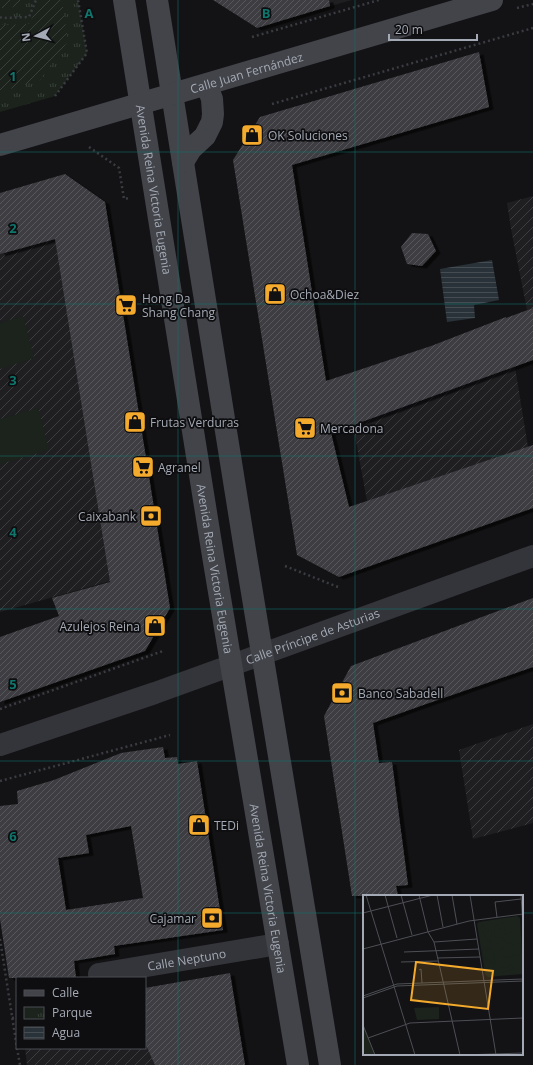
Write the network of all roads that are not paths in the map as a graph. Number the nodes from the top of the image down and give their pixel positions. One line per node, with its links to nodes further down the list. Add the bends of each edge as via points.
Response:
1 (124, 0): 6 (main road, Avenida Reina Victoria Eugenia)
2 (157, 0): 5 (main road)
3 (501, 5): 4 (main road, Calle Juan Fernández)
4 (203, 86): 5 (main road, Calle Juan Fernández); 8 (main road, via 209,91 212,99 212,122 209,130)
5 (172, 94): 6 (main road, Calle Juan Fernández); 8 (main road)
6 (141, 103): 7 (main road, Calle Juan Fernández); 11 (main road, Avenida Reina Victoria Eugenia)
7 (0, 145)
8 (183, 162): 10 (main road)
9 (533, 556): 10 (street, Calle Príncipe de Asturias)
10 (262, 654): 11 (street, Calle Príncipe de Asturias); 16 (main road)
11 (232, 665): 12 (street, Calle Príncipe de Asturias); 13 (main road, Avenida Reina Victoria Eugenia)
12 (0, 745)
13 (278, 944): 14 (street, Calle Neptuno, via 99,974); 15 (main road, Avenida Reina Victoria Eugenia)
14 (100, 977)
15 (298, 1065)
16 (330, 1065)

